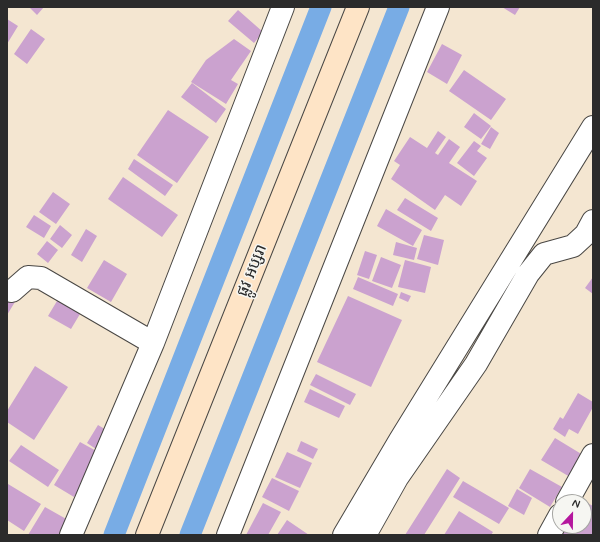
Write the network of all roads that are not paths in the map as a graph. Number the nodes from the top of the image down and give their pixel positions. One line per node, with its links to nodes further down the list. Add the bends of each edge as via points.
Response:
1 (283, 7): 7 (street)
2 (358, 7): 11 (main road, ផ្លូវ អប្សរា)
3 (438, 7): 12 (street)
4 (593, 127): 13 (street)
5 (593, 221): 14 (street, via 586,234 573,246 544,254 528,274 476,364 397,478)
6 (12, 291): 7 (street, via 28,277 41,278)
7 (153, 343): 10 (street)
8 (593, 455): 9 (street)
9 (571, 494)
10 (70, 535)
11 (147, 535)
12 (228, 535)
13 (344, 535)
14 (365, 535)

